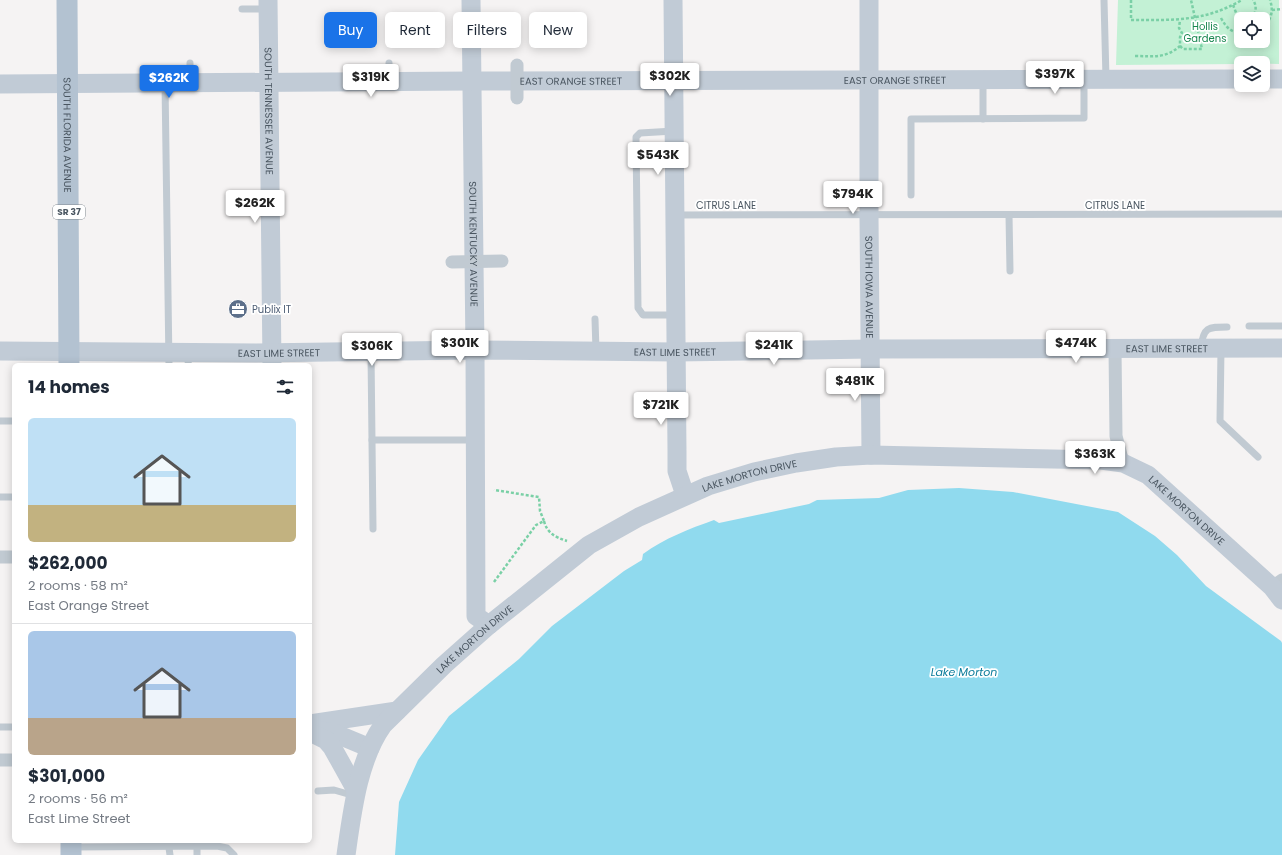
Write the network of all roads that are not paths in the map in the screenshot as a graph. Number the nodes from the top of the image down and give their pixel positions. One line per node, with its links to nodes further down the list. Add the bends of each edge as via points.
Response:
1 (67, 0): 24 (main road, SOUTH FLORIDA AVENUE / SR 37)
2 (471, 0): 17 (street, SOUTH KENTUCKY AVENUE)
3 (672, 0): 18 (street)
4 (869, 0): 14 (street, SOUTH IOWA AVENUE)
5 (1104, 0): 10 (lane)
6 (268, 5): 7 (lane); 22 (street, SOUTH TENNESSEE AVENUE)
7 (242, 9)
8 (190, 63): 21 (lane)
9 (389, 63): 19 (lane)
10 (1106, 79): 11 (street, EAST ORANGE STREET); 16 (street, EAST ORANGE STREET)
11 (1234, 79)
12 (1270, 79): 13 (street)
13 (1282, 79)
14 (869, 80): 15 (street, EAST ORANGE STREET); 18 (street, EAST ORANGE STREET); 30 (street, SOUTH IOWA AVENUE)
15 (983, 80): 16 (street, EAST ORANGE STREET); 25 (lane)
16 (1084, 80): 25 (lane, via 1084,118)
17 (472, 81): 18 (street, EAST ORANGE STREET, via 518,85); 19 (street, EAST ORANGE STREET); 45 (street, SOUTH KENTUCKY AVENUE)
18 (674, 81): 26 (street)
19 (389, 82): 22 (street, EAST ORANGE STREET)
20 (165, 83): 21 (street, EAST ORANGE STREET); 24 (street, EAST ORANGE STREET); 51 (lane)
21 (190, 83): 22 (street, EAST ORANGE STREET)
22 (270, 83): 53 (street, SOUTH TENNESSEE AVENUE)
23 (0, 84): 24 (street, EAST ORANGE STREET)
24 (68, 84): 50 (main road, SOUTH FLORIDA AVENUE / SR 37)
25 (983, 119): 27 (lane, via 912,119)
26 (674, 131): 29 (street); 35 (lane, via 640,133 636,136 638,308 643,315)
27 (911, 195)
28 (1282, 214): 31 (lane, CITRUS LANE)
29 (674, 215): 30 (lane, CITRUS LANE); 35 (street)
30 (869, 215): 31 (lane, CITRUS LANE); 43 (street, SOUTH IOWA AVENUE)
31 (1009, 215): 34 (lane)
32 (502, 261): 33 (street, bridge)
33 (452, 262)
34 (1010, 271)
35 (675, 315): 49 (street)
36 (595, 319): 48 (lane)
37 (1249, 326): 38 (lane)
38 (1282, 326)
39 (1227, 327): 40 (lane, via 1211,327 1206,330)
40 (1201, 348): 41 (street, EAST LIME STREET); 44 (street, EAST LIME STREET)
41 (1221, 348): 42 (street, EAST LIME STREET); 59 (lane, via 1220,421)
42 (1282, 348)
43 (870, 349): 44 (street, EAST LIME STREET); 49 (street, EAST LIME STREET); 58 (street, SOUTH IOWA AVENUE)
44 (1115, 349): 60 (street, via 1116,436)
45 (475, 350): 47 (street, EAST LIME STREET); 48 (street, EAST LIME STREET); 57 (street, SOUTH KENTUCKY AVENUE)
46 (0, 351): 50 (street, EAST LIME STREET)
47 (372, 351): 53 (street, EAST LIME STREET); 56 (lane)
48 (596, 351): 49 (street, EAST LIME STREET)
49 (676, 352): 61 (street, via 677,470)
50 (68, 359): 51 (street, EAST LIME STREET)
51 (169, 359): 52 (street, EAST LIME STREET)
52 (189, 359): 53 (street, EAST LIME STREET)
53 (272, 359)
54 (0, 421): 55 (lane)
55 (12, 421)
56 (372, 440): 57 (lane); 64 (lane)
57 (475, 440): 68 (street, SOUTH KENTUCKY AVENUE, via 476,616)
58 (871, 455): 60 (street, LAKE MORTON DRIVE, via 1101,460); 61 (street, LAKE MORTON DRIVE, via 836,457 768,469)
59 (1258, 457)
60 (1122, 463): 67 (street, LAKE MORTON DRIVE, via 1148,475)
61 (685, 495): 68 (street, LAKE MORTON DRIVE, via 639,517 589,546)
62 (0, 497): 63 (lane)
63 (12, 497)
64 (373, 528)
65 (0, 557): 66 (street)
66 (12, 557)
67 (1279, 589)
68 (489, 625): 69 (street, LAKE MORTON DRIVE)
69 (397, 711): 70 (street); 75 (street, LAKE MORTON DRIVE, via 383,725)
70 (312, 724)
71 (0, 727): 72 (lane)
72 (12, 727)
73 (312, 728): 75 (street, via 334,733)
74 (312, 733): 79 (street, via 326,740 332,747)
75 (370, 748): 79 (street, LAKE MORTON DRIVE)
76 (0, 760): 77 (street)
77 (12, 760)
78 (318, 791): 79 (lane, via 334,790)
79 (356, 794): 88 (street, LAKE MORTON DRIVE)
80 (169, 844): 81 (lane); 82 (lane); 85 (lane)
81 (197, 846): 86 (lane); 87 (lane, via 227,848)
82 (116, 847): 83 (lane); 84 (lane)
83 (71, 848)
84 (112, 855)
85 (170, 855)
86 (196, 855)
87 (234, 855)
88 (346, 855)

